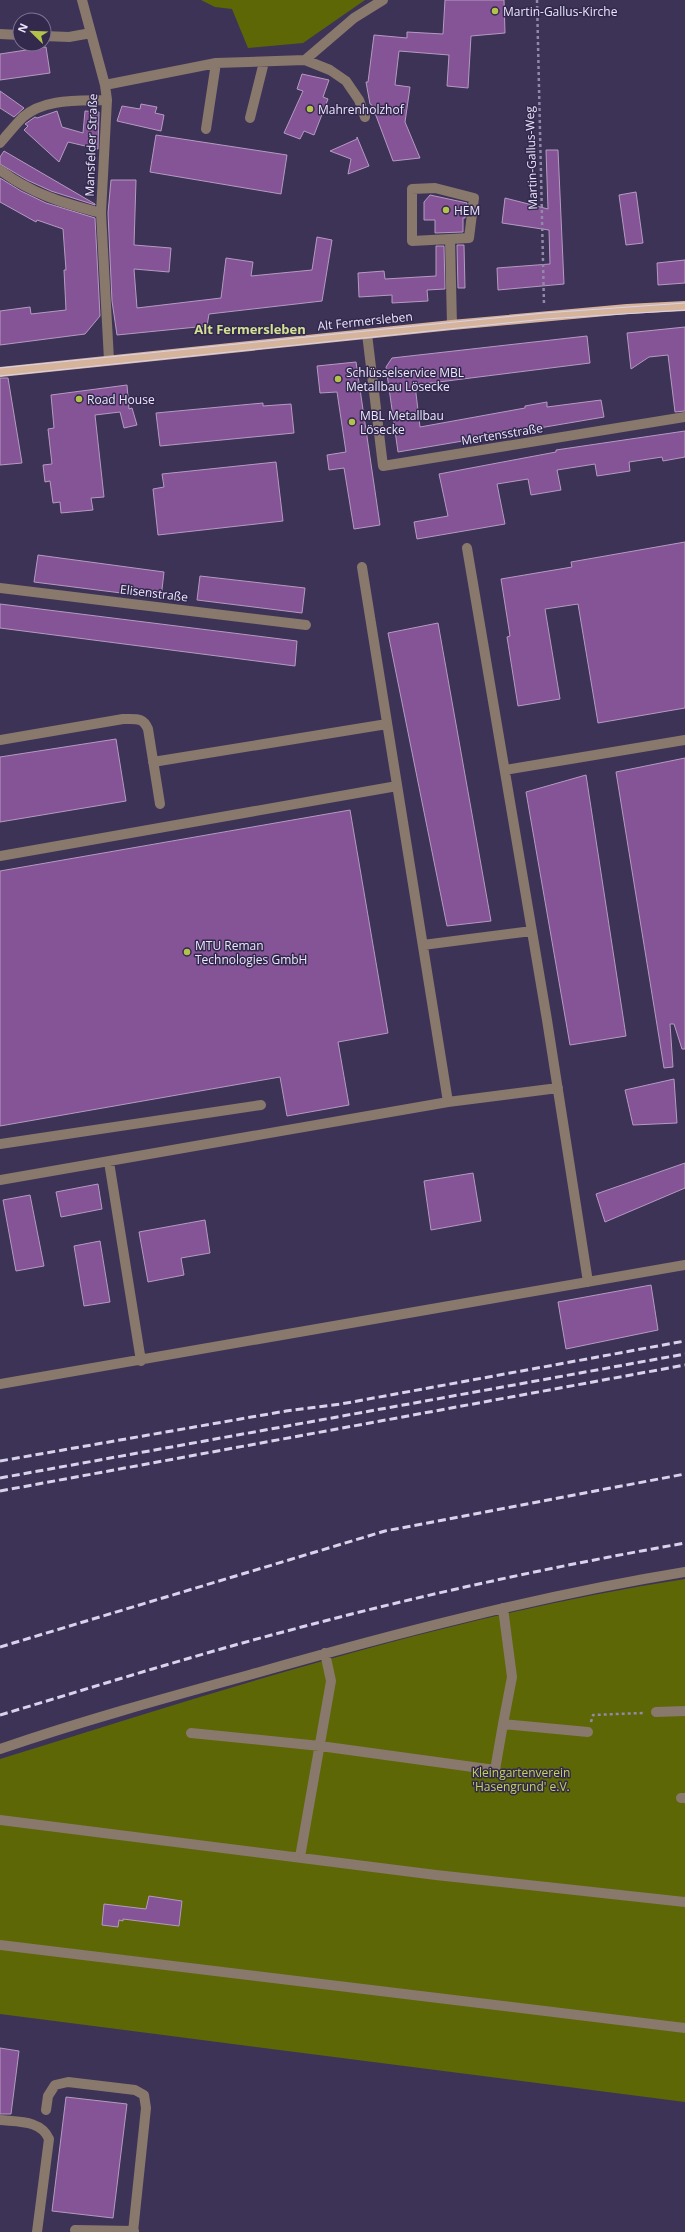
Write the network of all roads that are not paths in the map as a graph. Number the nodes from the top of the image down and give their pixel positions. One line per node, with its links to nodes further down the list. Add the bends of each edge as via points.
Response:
1 (82, 0): 3 (street)
2 (383, 0): 7 (street, via 354,18)
3 (91, 33): 6 (street, via 69,37); 10 (street)
4 (0, 34): 5 (street)
5 (12, 35)
6 (52, 36)
7 (305, 60): 8 (street, Mansfelder Straße); 12 (street, Mansfelder Straße, via 346,80 359,100)
8 (264, 62): 9 (street, Mansfelder Straße); 13 (street)
9 (216, 63): 10 (street, Mansfelder Straße); 14 (street)
10 (105, 85): 11 (street, Mansfelder Straße)
11 (107, 100): 15 (street, via 58,102 38,107 23,117); 17 (street, Mansfelder Straße)
12 (365, 117)
13 (250, 118)
14 (206, 129)
15 (0, 143)
16 (0, 170): 17 (street, via 13,180 53,200)
17 (101, 213): 22 (street, Mansfelder Straße)
18 (450, 239): 18 (street, via 412,241 412,189 435,188 474,198 469,238); 20 (street)
19 (685, 306): 20 (main road, Alt Fermersleben)
20 (452, 325): 21 (main road, Alt Fermersleben)
21 (368, 334): 22 (main road, Alt Fermersleben); 24 (street, Mertensstraße, via 383,466)
22 (109, 360): 23 (main road, Alt Fermersleben)
23 (0, 372)
24 (685, 417)
25 (467, 548): 33 (street)
26 (362, 567): 29 (street)
27 (0, 588): 28 (street, Elisenstraße)
28 (306, 625)
29 (387, 724): 32 (street); 34 (street)
30 (0, 740): 32 (street, via 123,719 139,719 144,721 148,729)
31 (685, 740): 33 (street)
32 (153, 762): 35 (street)
33 (505, 770): 37 (street)
34 (397, 786): 36 (street); 38 (street)
35 (160, 804)
36 (0, 856)
37 (532, 931): 38 (street); 39 (street)
38 (423, 945): 40 (street)
39 (558, 1088): 40 (street); 46 (street)
40 (448, 1102): 43 (street)
41 (262, 1105): 42 (street)
42 (0, 1144)
43 (109, 1162): 44 (street); 47 (street)
44 (0, 1180)
45 (685, 1265): 46 (street)
46 (588, 1282): 47 (street)
47 (142, 1361): 48 (street)
48 (0, 1384)
49 (685, 1572): 50 (street)
50 (503, 1608): 51 (street); 54 (street, via 512,1677)
51 (324, 1653): 57 (street, via 330,1680); 58 (street, via 64,1727)
52 (685, 1711): 53 (street)
53 (656, 1712)
54 (503, 1724): 55 (street); 57 (street, via 495,1770)
55 (588, 1732)
56 (191, 1733): 57 (street)
57 (320, 1746): 60 (street)
58 (0, 1749)
59 (0, 1820): 60 (street)
60 (300, 1857): 61 (street)
61 (685, 1902)
62 (0, 1945): 63 (street)
63 (685, 2028)
64 (46, 2110): 68 (street, via 48,2096 55,2085 68,2082 135,2090 144,2095 146,2108)
65 (0, 2120): 67 (street, via 39,2126 45,2130 49,2139)
66 (74, 2230): 68 (street)
67 (37, 2232)
68 (134, 2232)

